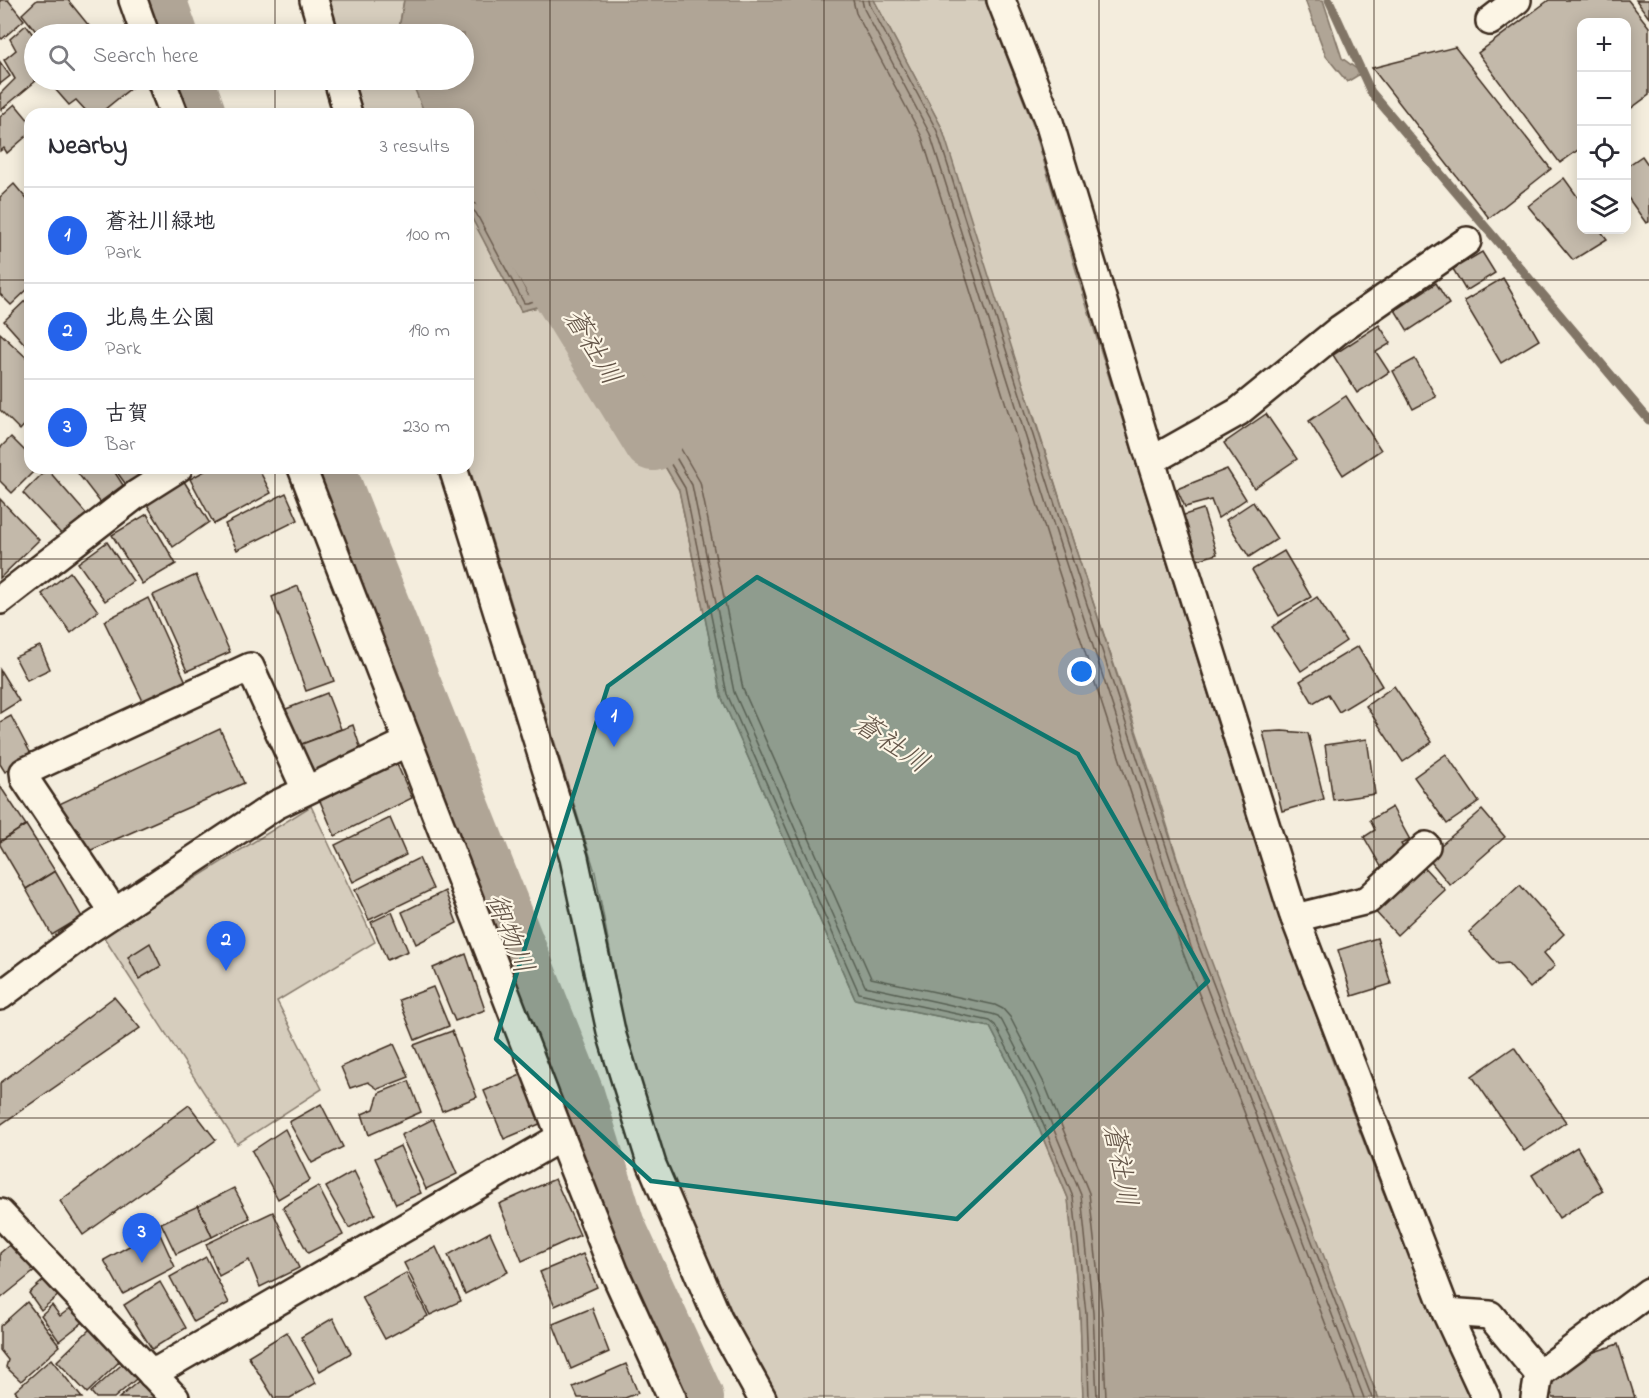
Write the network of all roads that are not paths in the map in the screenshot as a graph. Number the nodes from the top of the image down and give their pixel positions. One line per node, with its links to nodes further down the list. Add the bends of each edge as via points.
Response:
1 (133, 0): 6 (street)
2 (314, 0): 7 (street)
3 (1001, 0): 13 (street, via 1049,122)
4 (1517, 0): 5 (street)
5 (1490, 21)
6 (141, 24)
7 (321, 24)
8 (165, 90): 10 (street)
9 (341, 90): 11 (street)
10 (172, 108)
11 (346, 108)
12 (1467, 241): 13 (street, via 1340,329 1238,412)
13 (1151, 461): 22 (street)
14 (169, 474): 17 (street)
15 (304, 474): 18 (street)
16 (455, 474): 32 (street, via 574,858 612,1036 651,1165 717,1319)
17 (0, 600)
18 (408, 742): 19 (street); 24 (street)
19 (306, 790): 21 (street, via 276,805); 21 (street, via 250,667 24,772)
20 (1426, 846): 22 (street, via 1368,900)
21 (114, 912): 23 (street)
22 (1295, 918): 27 (street)
23 (0, 996)
24 (561, 1137): 28 (street); 31 (street)
25 (0, 1213): 28 (street)
26 (1649, 1292): 29 (street)
27 (1446, 1312): 29 (street, via 1490,1315); 33 (street)
28 (152, 1374): 30 (street)
29 (1537, 1386)
30 (175, 1398)
31 (672, 1398)
32 (762, 1398)
33 (1486, 1398)

